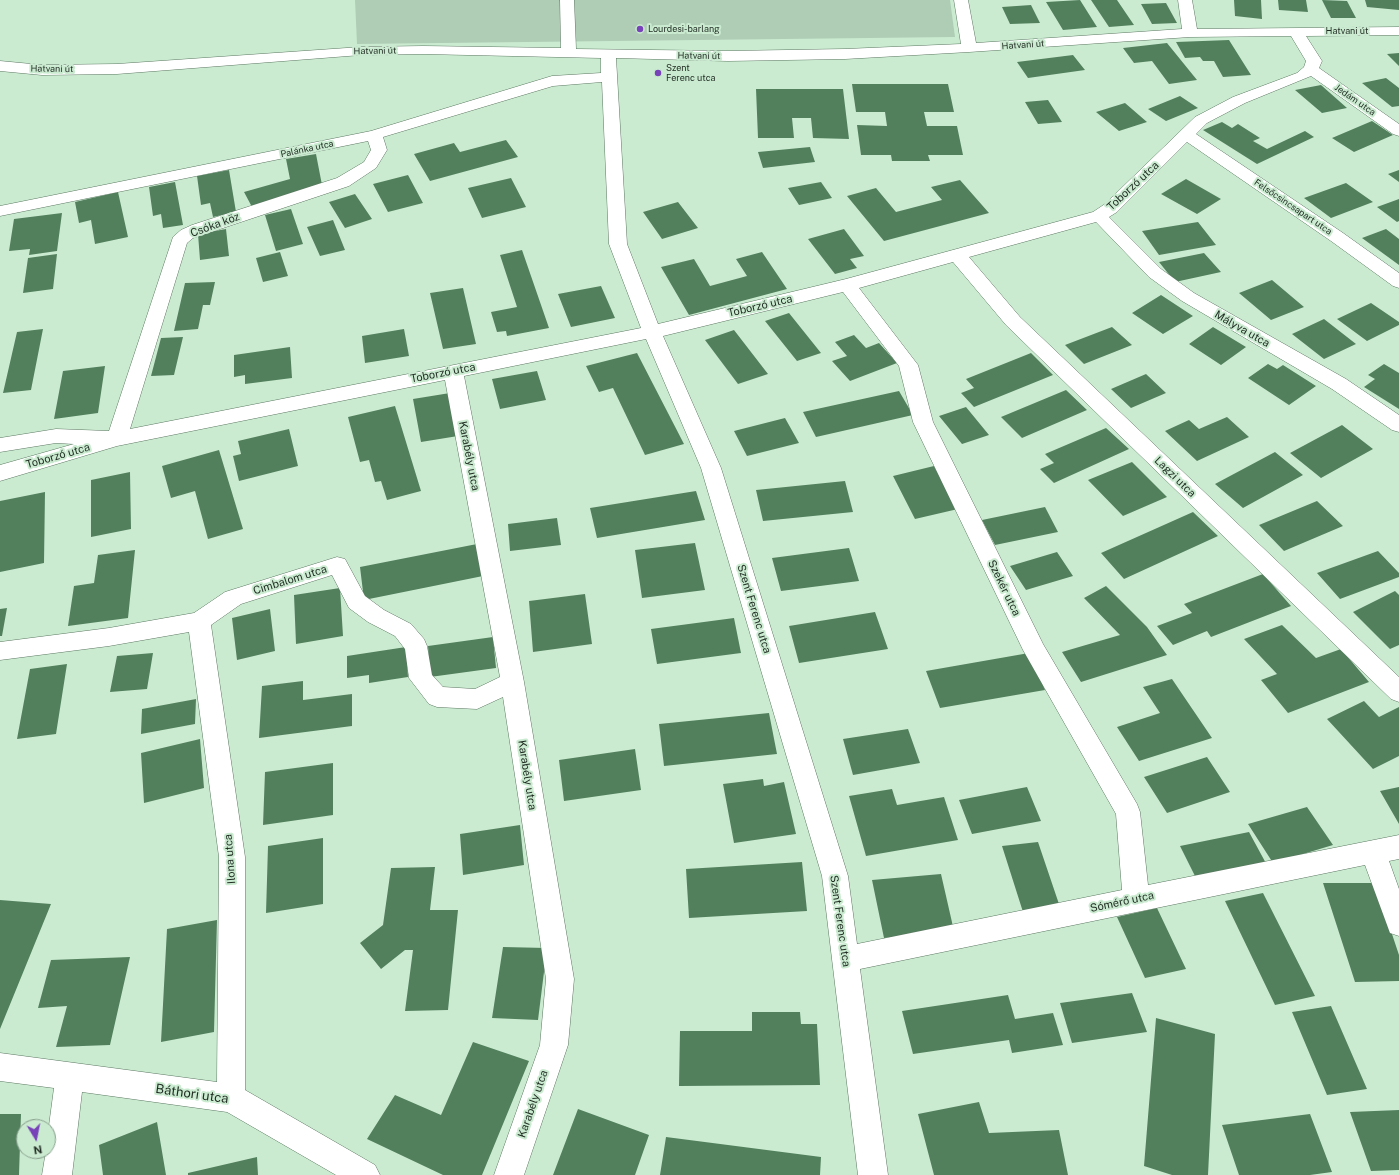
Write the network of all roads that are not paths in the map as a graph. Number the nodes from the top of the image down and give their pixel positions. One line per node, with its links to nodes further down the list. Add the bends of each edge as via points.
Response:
1 (567, 0): 8 (street)
2 (961, 0): 7 (street)
3 (1185, 0): 6 (street)
4 (1294, 31): 5 (street, Hatvani út); 6 (street, Hatvani út); 11 (street, via 1314,61)
5 (1399, 31)
6 (1190, 33): 7 (street, Hatvani út)
7 (969, 48): 9 (street, Hatvani út, via 845,54)
8 (569, 53): 9 (street, Hatvani út); 10 (street, Hatvani út, via 361,51 117,69 42,70)
9 (608, 55): 12 (street, Szent Ferenc utca)
10 (0, 66)
11 (1311, 70): 13 (street, Jedám utca); 14 (street, Toborzó utca, via 1207,116)
12 (610, 77): 15 (street, Palánka utca, via 552,81); 21 (street, Szent Ferenc utca, via 618,244)
13 (1399, 131)
14 (1186, 134): 17 (street, Toborzó utca, via 1111,208); 19 (street, Felsőcsincsapart utca, via 1337,236)
15 (374, 135): 16 (street, Palánka utca); 24 (street, Csóka köz, via 379,150 370,164 343,182 198,230 187,234 180,241)
16 (0, 211)
17 (1099, 216): 18 (street, Toborzó utca); 23 (street, Mályva utca, via 1155,273 1188,297 1339,384)
18 (958, 256): 20 (street, Toborzó utca); 30 (street, Lagzi utca, via 1013,321)
19 (1399, 282)
20 (847, 285): 21 (street, Toborzó utca); 33 (street, Szekér utca, via 908,365 923,422 1030,643 1128,812)
21 (652, 332): 22 (street, Toborzó utca); 35 (street, Szent Ferenc utca, via 711,468 835,876)
22 (453, 371): 24 (street, Toborzó utca); 29 (street, Karabély utca)
23 (1399, 425)
24 (117, 439): 25 (street, Toborzó utca, via 56,436); 26 (street, Toborzó utca)
25 (0, 445)
26 (0, 473)
27 (199, 621): 28 (street, Cimbalom utca, via 109,637); 29 (street, Cimbalom utca, via 233,598 338,565 357,602 376,616 403,630 416,646 421,678 437,697 477,699); 38 (street, Ilona utca, via 232,857)
28 (0, 651)
29 (512, 682): 41 (street, Karabély utca, via 560,979 554,1045)
30 (1399, 692)
31 (1399, 848): 32 (street, Sómérő utca)
32 (1373, 853): 33 (street, Sómérő utca); 34 (street)
33 (1136, 899): 35 (street, Sómérő utca)
34 (1399, 924)
35 (845, 959): 42 (street, Szent Ferenc utca)
36 (0, 1067): 37 (street, Báthori utca)
37 (70, 1077): 38 (street, Báthori utca); 39 (street)
38 (231, 1098): 40 (street, Báthori utca)
39 (57, 1175)
40 (366, 1175)
41 (509, 1175)
42 (873, 1175)

